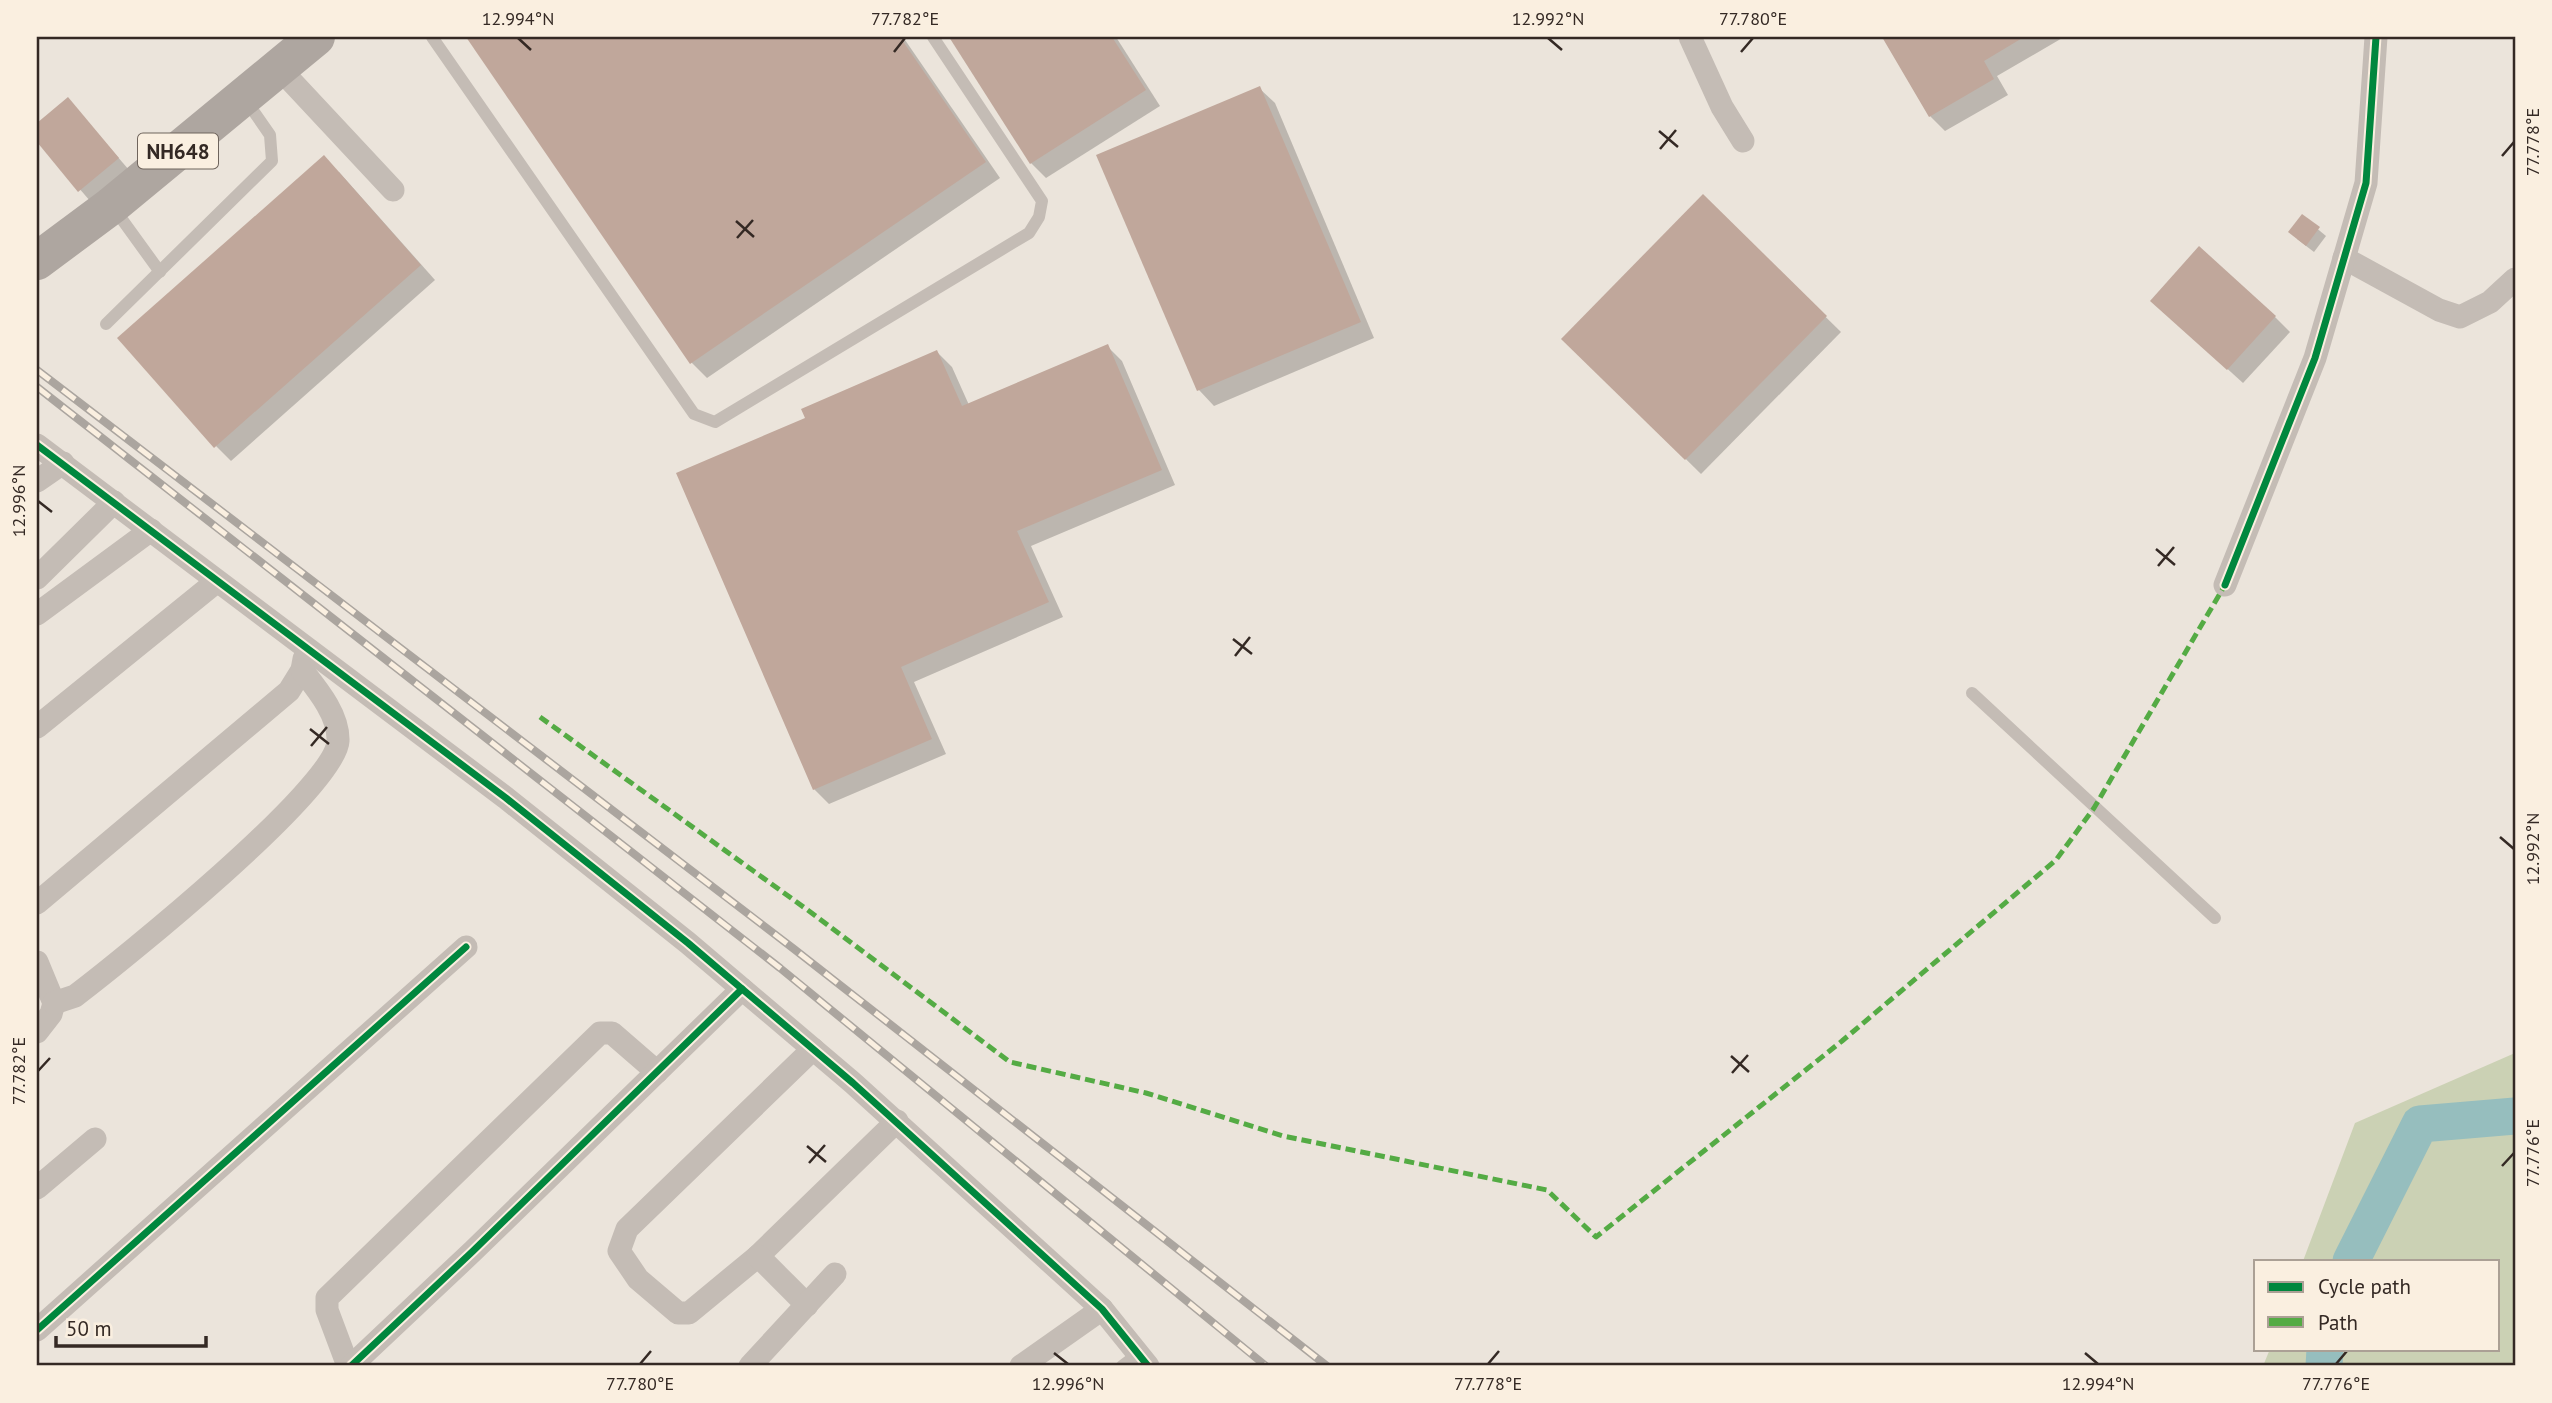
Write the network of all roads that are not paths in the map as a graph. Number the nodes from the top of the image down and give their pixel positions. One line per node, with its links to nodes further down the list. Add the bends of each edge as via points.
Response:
1 (316, 37): 6 (highway, NH648)
2 (432, 37): 3 (lane, via 694,414 715,422 1029,233 1039,217 1042,201)
3 (933, 37)
4 (1690, 37): 8 (street)
5 (2376, 37): 11 (street, via 2366,183)
6 (279, 68): 7 (highway, NH648); 9 (street)
7 (245, 98): 10 (highway, NH648); 13 (lane, via 270,135 272,161)
8 (1743, 141)
9 (393, 190)
10 (111, 205): 12 (highway, NH648); 13 (lane)
11 (2344, 258): 14 (street, via 2460,317 2490,302); 23 (street, via 2315,358)
12 (37, 261)
13 (160, 272): 15 (lane)
14 (2515, 279)
15 (106, 324)
16 (37, 444): 17 (street)
17 (63, 463): 18 (street); 19 (street)
18 (37, 481)
19 (114, 502): 20 (street); 21 (street)
20 (151, 530): 22 (street); 24 (street)
21 (37, 578)
22 (216, 582): 25 (street); 27 (street)
23 (2225, 584)
24 (37, 614)
25 (304, 659): 28 (street, via 289,691); 32 (street, via 506,798); 33 (street, via 335,725 338,740 328,764 279,823 189,903 75,996)
26 (1972, 693): 29 (lane)
27 (37, 727)
28 (37, 903)
29 (2215, 918)
30 (467, 947): 44 (street)
31 (37, 962): 33 (street)
32 (742, 989): 35 (street); 36 (street)
33 (54, 1003): 34 (street)
34 (37, 1032)
35 (813, 1049): 37 (street); 40 (street, via 642,1211 622,1238 619,1251 638,1279 678,1313 689,1313)
36 (657, 1072): 46 (street); 46 (street, via 611,1033 600,1033 327,1298 327,1310)
37 (897, 1122): 40 (street); 43 (street)
38 (95, 1139): 39 (street)
39 (37, 1188)
40 (758, 1256): 42 (street)
41 (835, 1274): 42 (street)
42 (807, 1305): 47 (street)
43 (1102, 1308): 45 (street); 48 (street)
44 (37, 1330)
45 (1136, 1362)
46 (349, 1366)
47 (750, 1366)
48 (1021, 1366)

